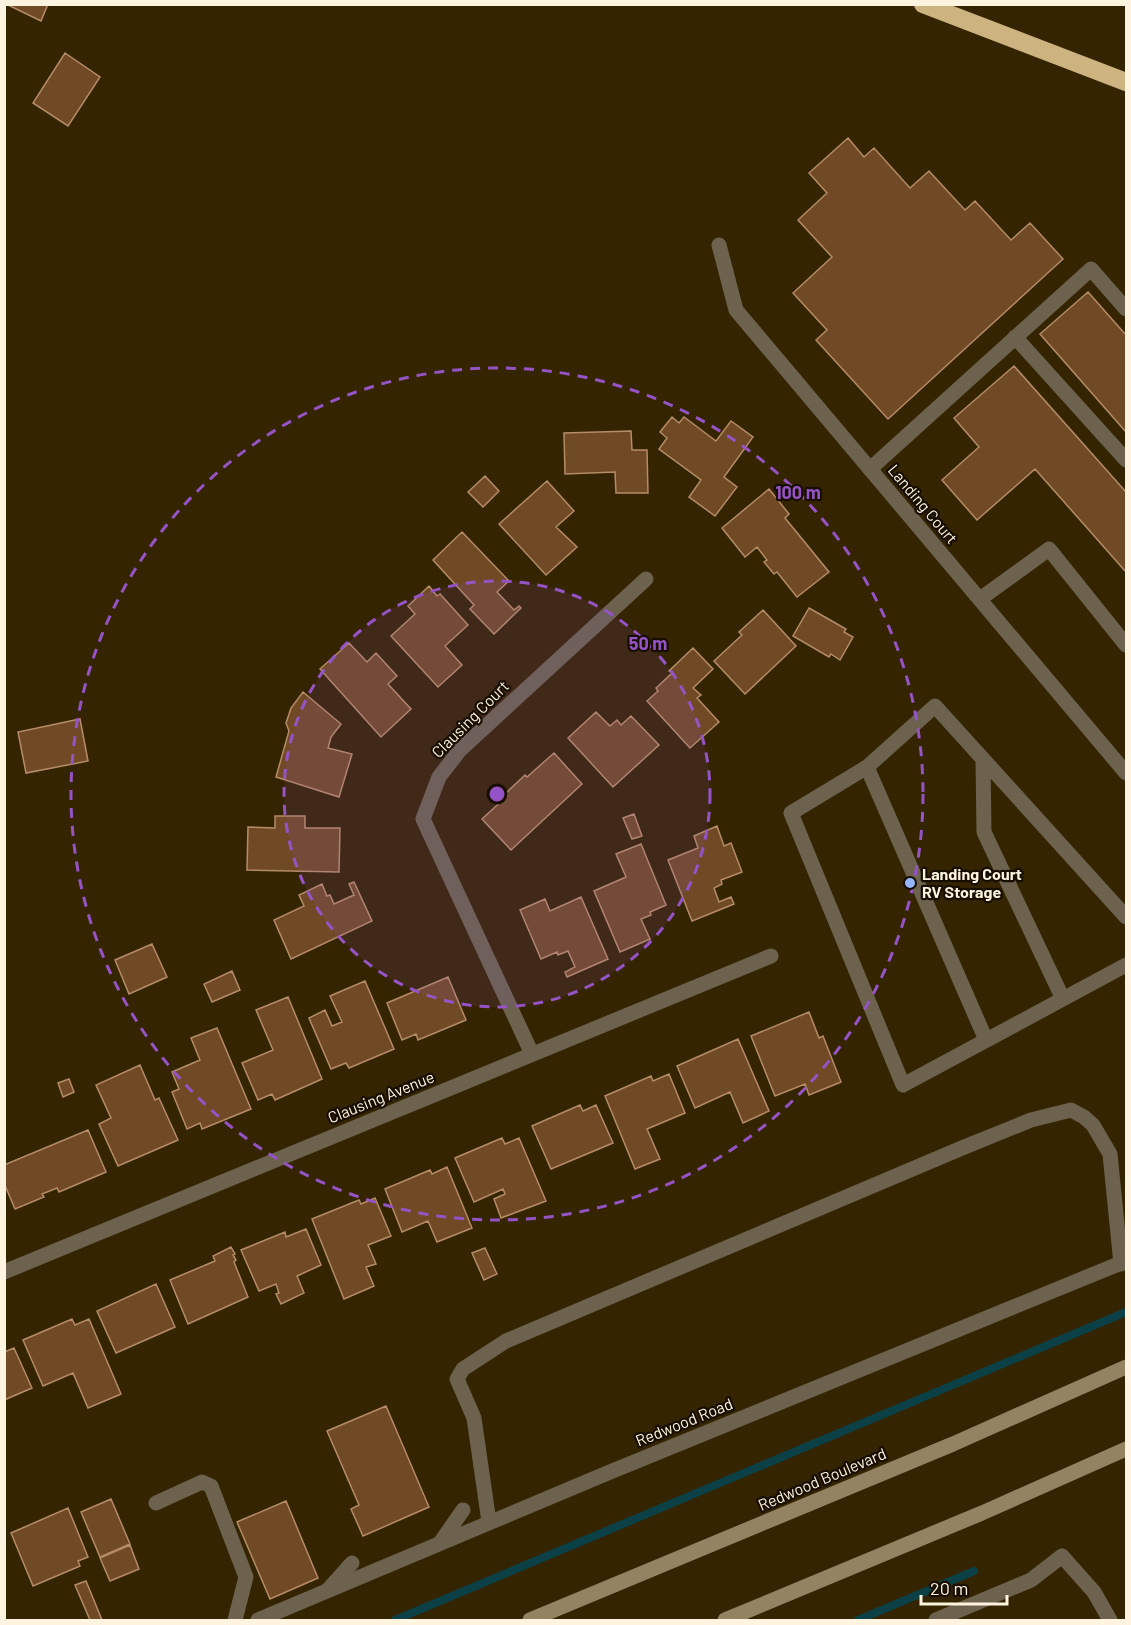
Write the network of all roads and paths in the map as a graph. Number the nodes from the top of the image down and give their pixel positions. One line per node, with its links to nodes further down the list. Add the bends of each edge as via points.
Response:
1 (923, 4): 2 (highway)
2 (1126, 82)
3 (719, 244): 7 (street, Landing Court, via 736,310)
4 (1126, 309): 5 (street, via 1091,268)
5 (1015, 337): 6 (street); 7 (street)
6 (1126, 460)
7 (870, 469): 9 (street, Landing Court)
8 (646, 579): 19 (street, Clausing Court, via 460,750 439,777 423,819)
9 (980, 599): 10 (street, via 1049,549); 13 (street, Landing Court)
10 (1126, 645)
11 (983, 759): 12 (street, via 934,706); 14 (street); 17 (street, via 984,832)
12 (867, 767): 18 (street); 18 (street, via 791,813 903,1084)
13 (1126, 772)
14 (1126, 917)
15 (771, 956): 19 (street, Clausing Avenue)
16 (1126, 965): 17 (street)
17 (1063, 999): 18 (street)
18 (986, 1040)
19 (532, 1054): 21 (street, Clausing Avenue)
20 (1124, 1263): 26 (street, Redwood Road); 26 (street, via 1110,1154 1084,1117 1071,1110 1052,1114 962,1148 506,1341 463,1369 457,1379 474,1418)
21 (4, 1272)
22 (1126, 1367): 32 (main road, Redwood Boulevard)
23 (1126, 1449): 33 (main road)
24 (156, 1503): 30 (street, via 202,1482 211,1486 246,1577)
25 (463, 1510): 27 (street)
26 (489, 1522): 27 (street, Redwood Road)
27 (440, 1543): 29 (street, Redwood Road)
28 (352, 1563): 29 (street)
29 (327, 1591): 31 (street, Redwood Road)
30 (235, 1620)
31 (258, 1620)
32 (530, 1620)
33 (725, 1620)
34 (936, 1620): 35 (street, via 1031,1580 1062,1556 1094,1592)
35 (1110, 1620)

